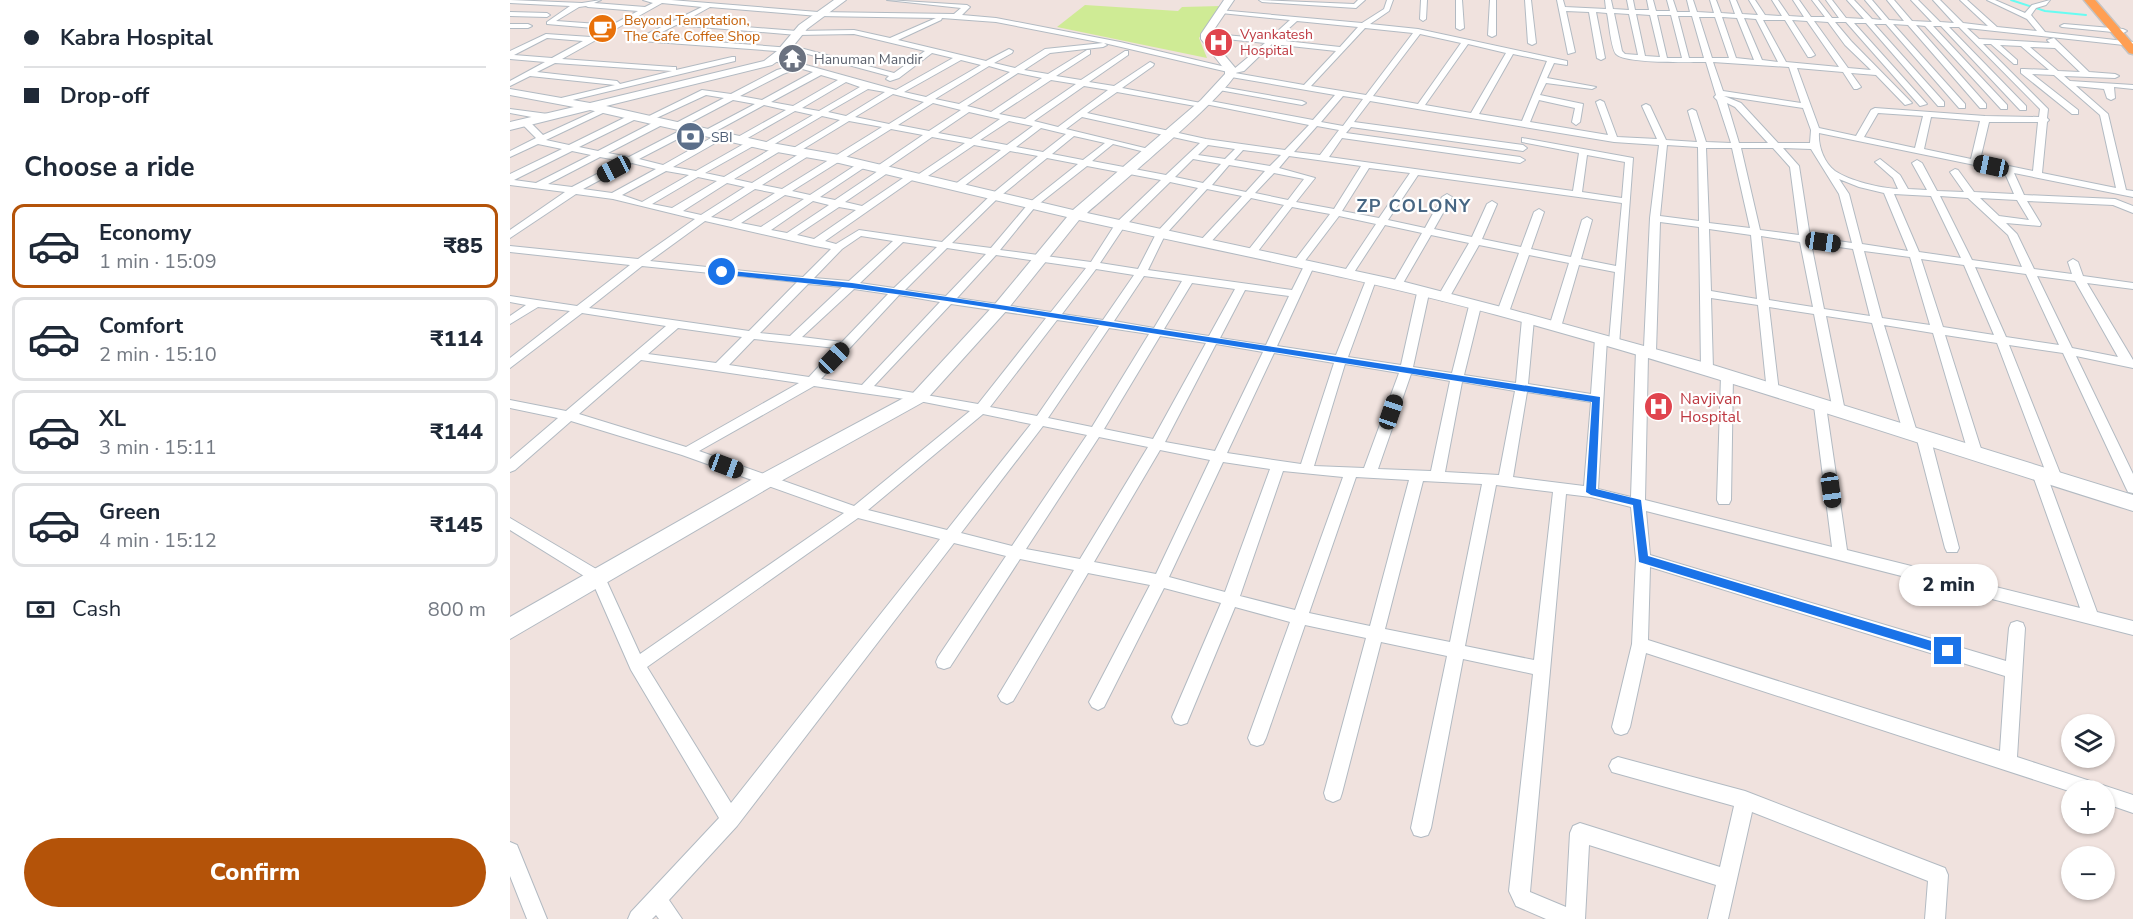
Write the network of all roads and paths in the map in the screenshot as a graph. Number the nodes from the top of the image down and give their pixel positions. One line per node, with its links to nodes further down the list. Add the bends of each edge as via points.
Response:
1 (560, 0): 38 (street)
2 (598, 0): 42 (street)
3 (646, 0): 37 (street)
4 (841, 0): 49 (street)
5 (890, 0): 56 (street, via 967,7)
6 (1262, 0): 7 (street, via 1354,6)
7 (1362, 0)
8 (1390, 0): 73 (street, via 1387,10)
9 (1424, 0): 62 (street)
10 (1459, 0): 80 (street)
11 (1493, 0): 85 (street)
12 (1528, 0): 94 (street)
13 (1559, 0): 44 (street)
14 (1608, 0): 46 (street)
15 (1630, 0): 47 (street)
16 (1650, 0): 48 (street)
17 (1670, 0): 50 (street)
18 (1690, 0): 53 (street)
19 (1713, 0): 57 (street)
20 (1733, 0): 58 (street)
21 (1752, 0): 61 (street)
22 (1774, 0): 63 (street)
23 (1796, 0): 64 (street)
24 (1815, 0): 65 (street)
25 (1829, 0): 66 (street)
26 (1850, 0): 67 (street)
27 (1868, 0): 68 (street)
28 (1890, 0): 69 (street)
29 (1914, 0): 72 (street)
30 (1936, 0): 74 (street)
31 (1963, 0): 79 (street)
32 (1990, 0): 59 (street)
33 (2047, 0): 59 (street, via 2032,8)
34 (2089, 0): 93 (main road)
35 (2096, 0): 93 (main road)
36 (516, 1): 38 (street)
37 (662, 1): 40 (street); 43 (street)
38 (542, 2): 39 (street)
39 (577, 5): 42 (street); 78 (street, via 549,23)
40 (709, 5): 49 (street); 70 (street)
41 (1225, 5): 60 (street); 84 (street)
42 (586, 9): 43 (street); 54 (street)
43 (644, 9): 54 (street)
44 (1562, 9): 45 (street); 102 (street)
45 (1592, 10): 46 (street); 108 (street)
46 (1611, 11): 47 (street); 109 (street, via 1618,52)
47 (1634, 12): 48 (street); 109 (street)
48 (1655, 13): 50 (street); 114 (street)
49 (818, 14): 55 (street); 83 (street)
50 (1676, 14): 53 (street); 111 (street)
51 (510, 15): 52 (street)
52 (547, 15)
53 (1696, 15): 57 (street); 115 (street)
54 (633, 16): 78 (street)
55 (946, 16): 56 (street); 88 (street)
56 (956, 16): 90 (street)
57 (1719, 16): 58 (street); 116 (street)
58 (1741, 17): 61 (street); 119 (street)
59 (2027, 17): 82 (street)
60 (1296, 18): 73 (street); 91 (street)
61 (1761, 18): 63 (street); 121 (street)
62 (1423, 19)
63 (1788, 19): 64 (street); 105 (street)
64 (1810, 19): 65 (street); 129 (street)
65 (1831, 20): 66 (street); 130 (street)
66 (1846, 20): 67 (street); 165 (street)
67 (1868, 20): 68 (street); 166 (street)
68 (1887, 21): 69 (street); 169 (street)
69 (1908, 22): 71 (street); 170 (street)
70 (675, 23): 83 (street); 104 (street, via 644,39)
71 (1926, 23): 72 (street); 172 (street)
72 (1940, 23): 74 (street); 176 (street)
73 (1365, 24): 81 (street); 97 (street)
74 (1963, 25): 79 (street); 87 (street)
75 (510, 26): 76 (street)
76 (528, 26)
77 (2064, 26): 93 (street)
78 (614, 27): 86 (street)
79 (1994, 27): 82 (street)
80 (1460, 28)
81 (1418, 31): 89 (street); 155 (street)
82 (2042, 32): 93 (street); 96 (street)
83 (797, 33): 88 (street, via 851,31); 104 (street)
84 (1206, 35): 91 (street); 128 (street, via 1213,51)
85 (1492, 35)
86 (591, 39): 106 (street, via 546,36); 112 (street)
87 (1976, 40): 92 (street); 189 (street, via 2044,109)
88 (890, 41): 98 (street)
89 (1466, 41): 100 (street); 171 (street)
90 (1109, 42): 125 (street, via 1048,51); 128 (street)
91 (1272, 42): 97 (street); 128 (street, via 1241,69)
92 (1993, 42): 95 (street); 117 (street)
93 (2128, 42)
94 (1532, 43)
95 (2023, 44): 96 (street); 126 (street)
96 (2056, 46): 131 (street)
97 (1342, 49): 143 (street)
98 (930, 51): 107 (street); 133 (street)
99 (1009, 51): 122 (street)
100 (1511, 51): 113 (street); 183 (street)
101 (1087, 52): 135 (street)
102 (1571, 52)
103 (1125, 53): 138 (street)
104 (781, 54): 123 (street); 133 (street, via 804,51); 173 (street)
105 (1811, 55)
106 (510, 56): 112 (street)
107 (959, 58): 122 (street); 151 (street)
108 (1601, 58)
109 (1642, 58): 114 (street)
110 (732, 59): 124 (street)
111 (1686, 59): 114 (street); 115 (street)
112 (553, 60): 124 (street); 132 (street)
113 (1551, 60): 118 (street); 137 (street)
114 (1664, 60)
115 (1708, 60): 116 (street); 153 (street)
116 (1733, 60): 119 (street)
117 (2014, 62)
118 (1564, 63)
119 (1759, 63): 121 (street)
120 (1150, 64): 149 (street)
121 (1788, 64): 129 (street); 168 (street)
122 (988, 65): 125 (street); 158 (street)
123 (798, 66): 127 (street); 154 (street)
124 (686, 70): 141 (street)
125 (1017, 71): 135 (street); 175 (street)
126 (2056, 71): 131 (street); 139 (street); 179 (street, via 2024,71)
127 (818, 72): 136 (street); 161 (street)
128 (1231, 72): 143 (street); 148 (street)
129 (1845, 72): 130 (street); 145 (street)
130 (1878, 73): 163 (street)
131 (2086, 73): 134 (street)
132 (529, 74): 140 (street); 141 (street)
133 (896, 76): 142 (street)
134 (2115, 76)
135 (1049, 77): 138 (street); 181 (street)
136 (844, 80): 142 (street); 174 (street)
137 (1543, 80): 144 (street); 156 (street)
138 (1083, 83): 149 (street); 191 (street)
139 (2070, 83): 146 (street); 264 (street, via 2104,114)
140 (510, 84)
141 (628, 84): 159 (street)
142 (870, 87): 151 (street); 180 (street)
143 (1306, 87): 152 (street)
144 (1592, 87)
145 (1857, 87)
146 (2110, 87): 147 (street, via 2107,84); 157 (street)
147 (2133, 87)
148 (1219, 88): 162 (street); 164 (street)
149 (1115, 89): 164 (street); 182 (street)
150 (510, 92): 159 (street)
151 (894, 92): 158 (street); 187 (street)
152 (1341, 93): 155 (street); 194 (street)
153 (1718, 94): 168 (street); 215 (street); 220 (street, via 1737,105)
154 (732, 97): 161 (street); 190 (street); 190 (street, via 705,92)
155 (1368, 97): 171 (street); 200 (street)
156 (1536, 97): 192 (street, via 1580,106); 196 (street)
157 (2111, 98)
158 (929, 100): 175 (street); 198 (street)
159 (560, 101): 173 (street)
160 (1600, 102): 206 (street)
161 (763, 103): 174 (street); 205 (street)
162 (1302, 103)
163 (1908, 103)
164 (1203, 104): 194 (street); 204 (street)
165 (1923, 104)
166 (1941, 104)
167 (1646, 106): 213 (street)
168 (1806, 106): 201 (street)
169 (1962, 106)
170 (1983, 106)
171 (1420, 107): 183 (street)
172 (2004, 107)
173 (599, 108): 185 (street); 190 (street); 208 (street)
174 (795, 108): 180 (street); 218 (street)
175 (964, 108): 181 (street); 203 (street)
176 (2023, 108)
177 (510, 111): 185 (street)
178 (1692, 111): 214 (street)
179 (2075, 112)
180 (822, 113): 187 (street); 218 (street)
181 (993, 114): 186 (street)
182 (1080, 114): 199 (street); 204 (street)
183 (1474, 115): 196 (street)
184 (1927, 115): 188 (street); 207 (street, via 1875,110); 229 (street)
185 (548, 117): 193 (street)
186 (1007, 117): 191 (street); 209 (street)
187 (848, 118): 198 (street); 218 (street)
188 (1985, 119): 189 (street); 235 (street)
189 (2045, 120): 249 (street)
190 (662, 122): 205 (street); 217 (street); 224 (street); 231 (street)
191 (1027, 122): 195 (street)
192 (1576, 122)
193 (526, 123): 197 (street); 208 (street)
194 (1316, 123): 200 (street); 225 (street)
195 (1040, 124): 199 (street); 221 (street)
196 (1529, 124): 206 (street); 212 (street)
197 (510, 126)
198 (892, 126): 203 (street); 232 (street)
199 (1060, 129): 202 (street)
200 (1345, 129): 212 (street); 230 (street); 247 (street)
201 (1815, 130): 207 (street); 216 (street)
202 (1072, 132): 210 (street); 227 (street)
203 (932, 133): 209 (street); 240 (street)
204 (1168, 134): 211 (street); 222 (street)
205 (714, 135): 218 (street); 239 (street)
206 (1614, 139): 213 (street)
207 (1860, 139): 229 (street)
208 (539, 140): 217 (street); 223 (street)
209 (973, 141): 221 (street); 250 (street)
210 (1112, 141): 222 (street); 236 (street)
211 (1206, 142): 219 (street); 228 (street)
212 (1524, 144): 226 (street); 247 (street)
213 (1663, 144): 214 (street); 288 (street)
214 (1702, 145): 215 (street); 294 (street)
215 (1736, 146): 220 (street); 298 (street)
216 (1814, 146): 220 (street); 245 (street)
217 (572, 147): 224 (street); 252 (street)
218 (773, 147): 232 (street); 248 (street); 253 (street); 256 (street)
219 (1241, 147): 225 (street); 233 (street)
220 (1778, 147): 302 (street, via 1794,166)
221 (1009, 148): 227 (street); 257 (street)
222 (1149, 150): 242 (street)
223 (511, 152)
224 (602, 153): 231 (street); 255 (street)
225 (1290, 153): 230 (street); 243 (street)
226 (1583, 153): 265 (street); 275 (street, via 1630,160)
227 (1045, 155): 236 (street); 270 (street)
228 (1190, 156): 233 (street); 251 (street)
229 (1918, 157): 235 (street); 266 (street)
230 (1323, 158): 237 (street)
231 (633, 159): 239 (street); 259 (street)
232 (839, 159): 238 (street); 262 (street)
233 (1227, 162): 243 (street); 258 (street)
234 (1880, 162): 263 (street)
235 (1975, 162): 241 (street)
236 (1086, 163): 242 (street); 280 (street)
237 (1367, 164): 244 (street); 285 (street)
238 (862, 165): 240 (street); 274 (street)
239 (664, 168): 248 (street); 269 (street)
240 (882, 169): 250 (street); 276 (street)
241 (2008, 169): 249 (street); 273 (street)
242 (1125, 170): 251 (street); 286 (street)
243 (1273, 170): 267 (street); 277 (street, via 1310,178)
244 (1415, 172): 247 (street); 291 (street)
245 (1830, 172): 260 (street); 307 (street, via 1844,194)
246 (1955, 172): 271 (street)
247 (1516, 173): 265 (street)
248 (698, 174): 253 (street); 279 (street)
249 (2037, 175): 264 (street)
250 (915, 177): 257 (street); 281 (street)
251 (1165, 179): 258 (street); 293 (street)
252 (510, 180): 254 (street)
253 (726, 180): 256 (street); 283 (street)
254 (524, 184): 255 (street); 261 (street)
255 (539, 185): 259 (street)
256 (755, 186): 262 (street); 287 (street)
257 (957, 187): 270 (street)
258 (1204, 187): 267 (street); 297 (street)
259 (576, 189): 269 (street); 299 (street)
260 (1888, 191): 263 (street); 313 (street)
261 (510, 192)
262 (785, 192): 274 (street); 292 (street)
263 (1905, 192): 266 (street)
264 (2122, 192): 268 (street)
265 (1577, 194): 275 (street)
266 (1935, 194): 271 (street); 316 (street)
267 (1247, 195): 277 (street); 305 (street)
268 (2133, 195)
269 (614, 196): 279 (street)
270 (995, 196): 280 (street); 306 (street)
271 (1972, 196): 273 (street); 289 (street)
272 (1447, 197): 296 (street)
273 (2020, 197): 282 (street, via 2115,202); 289 (street, via 2036,224)
274 (811, 198): 276 (street); 295 (street)
275 (1626, 201): 321 (street)
276 (836, 204): 281 (street); 300 (street)
277 (1292, 204): 285 (street); 312 (street)
278 (1492, 204): 303 (street)
279 (643, 205): 283 (street)
280 (1032, 205): 286 (street); 311 (street)
281 (864, 209): 304 (street)
282 (2133, 210)
283 (675, 211): 287 (street)
284 (1539, 212): 310 (street)
285 (1336, 213): 291 (street); 320 (street)
286 (1076, 215): 293 (street); 314 (street)
287 (704, 217): 292 (street); 318 (street)
288 (1655, 218): 294 (street); 364 (street)
289 (1996, 219): 322 (street, via 2012,234)
290 (1587, 220): 315 (street)
291 (1381, 222): 296 (street); 324 (street)
292 (734, 223): 295 (street)
293 (1120, 225): 297 (street); 319 (street)
294 (1703, 226): 298 (street); 336 (street)
295 (762, 231): 300 (street)
296 (1429, 231): 303 (street); 330 (street)
297 (1161, 234): 305 (street); 323 (street)
298 (1756, 234): 302 (street); 341 (street)
299 (510, 235)
300 (788, 237): 304 (street)
301 (902, 238): 306 (street); 308 (street, via 859,234); 329 (street)
302 (1805, 239): 307 (street); 346 (street)
303 (1476, 240): 310 (street); 337 (street)
304 (816, 243): 308 (street)
305 (1204, 243): 312 (street)
306 (947, 244): 311 (street); 333 (street)
307 (1859, 246): 313 (street); 350 (street)
308 (838, 247): 327 (street)
309 (510, 249): 318 (street)
310 (1527, 251): 315 (street); 345 (street)
311 (993, 252): 314 (street); 339 (street)
312 (1251, 253): 320 (street)
313 (1914, 253): 316 (street); 354 (street)
314 (1042, 258): 319 (street); 343 (street)
315 (1576, 261): 321 (street); 353 (street)
316 (1967, 262): 322 (street); 359 (street)
317 (2073, 262): 326 (street)
318 (638, 264): 327 (street); 344 (street)
319 (1094, 265): 323 (street); 347 (street)
320 (1303, 265): 324 (street); 335 (street)
321 (1620, 270): 360 (street)
322 (2027, 271): 326 (street); 363 (street)
323 (1141, 273): 325 (street); 352 (street)
324 (1347, 275): 328 (street)
325 (1190, 279): 331 (street); 355 (street)
326 (2079, 279): 332 (street); 367 (street)
327 (806, 280): 329 (street); 356 (street)
328 (1371, 280): 330 (street); 366 (street)
329 (852, 285): 333 (street); 357 (street)
330 (1397, 285): 334 (street)
331 (1242, 286): 335 (street); 358 (street)
332 (2133, 286)
333 (896, 292): 339 (street); 361 (street)
334 (1424, 293): 337 (street); 371 (street)
335 (1296, 294): 362 (street)
336 (1707, 294): 341 (street); 370 (street)
337 (1443, 298): 342 (street)
338 (510, 299): 340 (street)
339 (947, 299): 343 (street); 376 (street)
340 (536, 303): 344 (street); 349 (street)
341 (1764, 304): 346 (street); 377 (street)
342 (1475, 306): 345 (street); 373 (street)
343 (1001, 307): 347 (street); 378 (street)
344 (581, 309): 351 (street); 368 (street)
345 (1503, 312): 348 (street)
346 (1818, 312): 350 (street); 383 (street)
347 (1053, 315): 352 (street); 382 (street)
348 (1528, 319): 353 (street); 375 (street)
349 (510, 321)
350 (1877, 321): 354 (street); 387 (street)
351 (676, 323): 356 (street); 365 (street)
352 (1108, 323): 355 (street); 385 (street)
353 (1555, 327): 360 (street)
354 (1938, 330): 359 (street); 390 (street)
355 (1158, 331): 358 (street); 386 (street)
356 (750, 335): 357 (street); 369 (street)
357 (794, 338): 361 (street)
358 (1212, 340): 362 (street); 388 (street)
359 (2002, 340): 363 (street); 400 (street)
360 (1608, 341): 364 (street); 379 (street)
361 (846, 346): 374 (street)
362 (1270, 350): 366 (street); 391 (street)
363 (2065, 350): 367 (street); 404 (street)
364 (1646, 351): 370 (street); 407 (street)
365 (639, 356): 369 (street); 384 (street)
366 (1341, 359): 371 (street); 394 (street)
367 (2130, 363)
368 (510, 364)
369 (719, 368): 374 (street)
370 (1707, 369): 372 (street)
371 (1406, 370): 373 (street); 397 (street)
372 (1727, 376): 377 (street); 406 (street)
373 (1457, 377): 375 (street); 399 (street)
374 (811, 382): 376 (street); 389 (street)
375 (1522, 387): 379 (street); 401 (street)
376 (864, 390): 378 (street)
377 (1773, 392): 381 (street)
378 (919, 397): 382 (street); 402 (street)
379 (1597, 399): 405 (street)
380 (510, 404): 384 (street)
381 (1820, 406): 383 (street); 414 (street)
382 (981, 408): 385 (street); 409 (street)
383 (1839, 411): 387 (street)
384 (569, 416): 389 (street); 393 (street)
385 (1040, 421): 386 (street); 411 (street)
386 (1096, 431): 388 (street); 413 (street)
387 (1916, 434): 390 (street); 412 (street)
388 (1157, 444): 391 (street); 416 (street)
389 (687, 452): 402 (street)
390 (1975, 452): 396 (street)
391 (1219, 457): 392 (street); 418 (street)
392 (1278, 466): 394 (street); 419 (street)
393 (510, 467)
394 (1306, 470): 395 (street)
395 (1351, 473): 397 (street); 420 (street)
396 (2039, 473): 400 (street); 421 (street)
397 (1369, 474): 398 (street)
398 (1417, 477): 399 (street); 425 (street)
399 (1437, 477): 401 (street)
400 (2055, 478): 408 (street)
401 (1497, 480): 403 (street); 427 (street)
402 (765, 481): 409 (street); 417 (street)
403 (1560, 488): 405 (street); 430 (street)
404 (2133, 488)
405 (1591, 492): 407 (street)
406 (1724, 500)
407 (1638, 503): 414 (street); 415 (street)
408 (2133, 503)
409 (856, 512): 411 (street); 429 (street)
410 (510, 523): 417 (street)
411 (951, 535): 413 (street); 444 (street)
412 (1952, 548)
413 (1017, 553): 416 (street); 428 (street)
414 (1840, 553): 421 (street)
415 (1643, 559): 426 (street); 431 (street)
416 (1087, 565): 418 (street); 432 (street)
417 (598, 577): 424 (street); 429 (street)
418 (1160, 581): 419 (street); 433 (street)
419 (1231, 598): 420 (street); 434 (street)
420 (1298, 617): 425 (street); 436 (street)
421 (2091, 617): 423 (street)
422 (2018, 628): 431 (street)
423 (2133, 628)
424 (510, 629)
425 (1374, 634): 427 (street); 440 (street)
426 (1640, 644): 435 (street); 437 (street)
427 (1457, 651): 430 (street); 445 (street)
428 (944, 662)
429 (636, 665): 444 (street)
430 (1543, 669): 452 (street, via 1519,891 1523,899)
431 (2014, 671): 437 (street)
432 (1007, 696)
433 (1098, 702)
434 (1181, 717)
435 (1621, 727)
436 (1257, 738)
437 (2008, 761): 439 (street)
438 (1618, 766): 442 (street)
439 (2064, 780)
440 (1333, 793)
441 (2115, 798): 443 (street)
442 (1745, 800): 447 (street); 455 (street, via 1938,875)
443 (2133, 804)
444 (730, 819): 448 (street)
445 (1421, 828)
446 (510, 852): 449 (street)
447 (1727, 879): 453 (street, via 1580,833); 454 (street)
448 (657, 900): 450 (street); 451 (street)
449 (537, 919)
450 (638, 919)
451 (672, 919)
452 (1570, 919)
453 (1575, 919)
454 (1718, 919)
455 (1935, 919)

